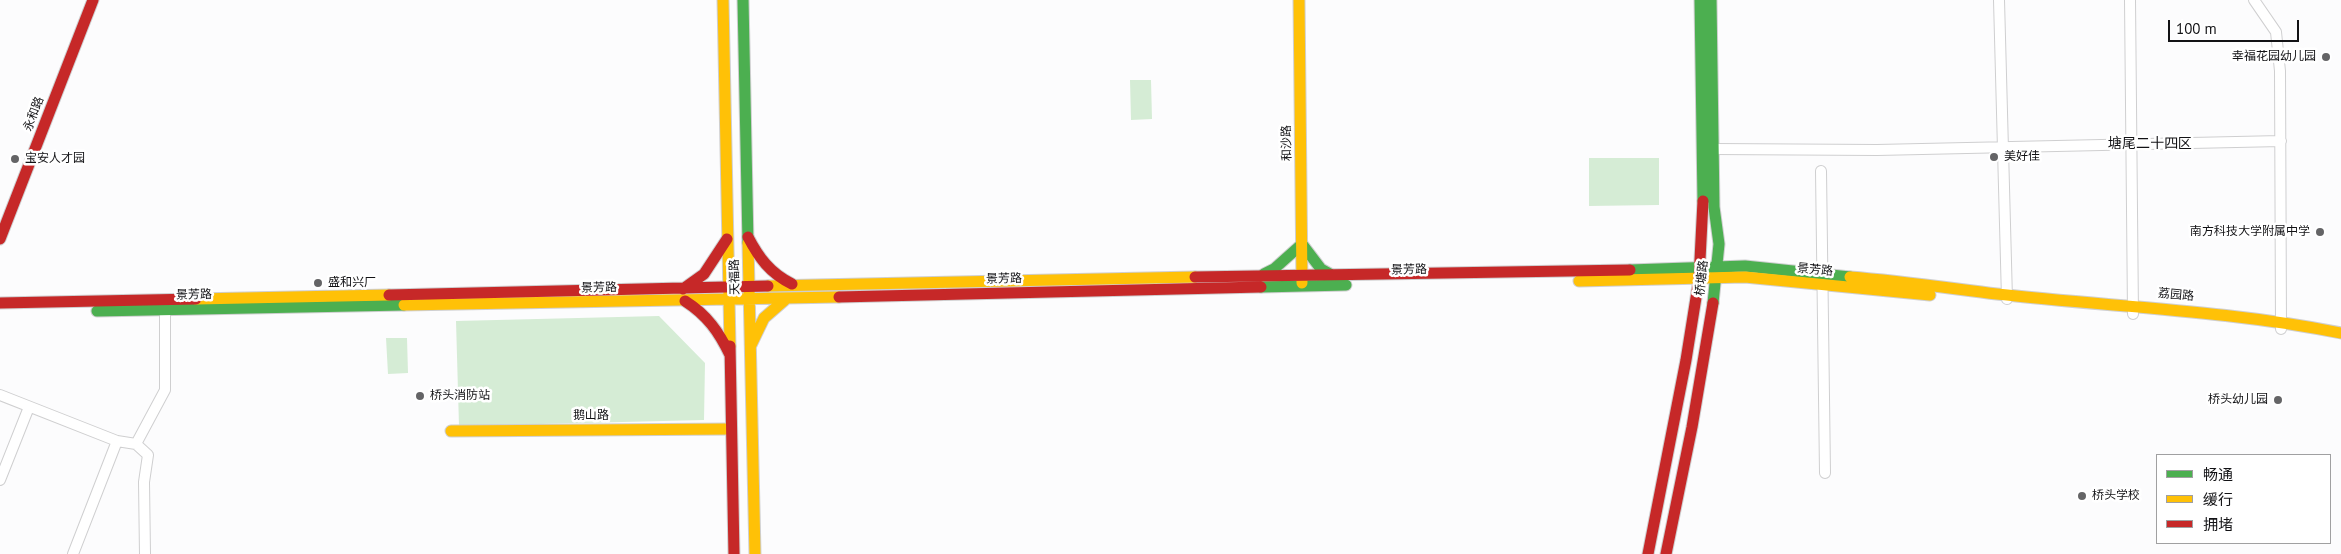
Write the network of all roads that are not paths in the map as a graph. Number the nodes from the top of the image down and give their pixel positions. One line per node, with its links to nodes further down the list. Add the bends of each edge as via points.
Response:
1 (93, 0): 16 (street, 永和路)
2 (723, 0): 17 (street, 天福路)
3 (743, 0): 15 (street, 天福路)
4 (1299, 0): 18 (street, 和沙路)
5 (1700, 0): 20 (street, 桥塘路, via 1703,168)
6 (1711, 0): 13 (street, 桥塘路)
7 (1999, 0): 12 (street)
8 (2130, 0): 11 (street)
9 (2254, 0): 10 (street, via 2276,32)
10 (2281, 141): 11 (street); 35 (street)
11 (2132, 145): 12 (street); 32 (street)
12 (2002, 148): 13 (street); 30 (street)
13 (1714, 152): 19 (street, 桥塘路, via 1714,208 1719,244)
14 (1821, 170): 23 (street)
15 (748, 237): 25 (street, via 775,277); 27 (street, 天福路)
16 (0, 239)
17 (727, 239): 26 (street, 天福路); 28 (street, via 704,274)
18 (1302, 244): 21 (street); 22 (street); 24 (street, 和沙路)
19 (1717, 272): 20 (street, 景芳路); 23 (street, 景芳路, via 1745,277); 53 (street, 桥塘路, via 1692,427)
20 (1700, 273): 21 (street, 景芳路); 24 (street, 景芳路); 52 (street, 桥塘路, via 1688,352)
21 (1330, 274): 24 (street, 景芳路)
22 (1261, 276): 24 (street, 景芳路); 25 (street, 景芳路)
23 (1823, 279): 30 (street, 景芳路); 46 (street)
24 (1302, 280): 29 (street, 景芳路)
25 (796, 286): 27 (street, 景芳路)
26 (728, 293): 27 (street, 景芳路); 28 (street, 景芳路); 39 (street, 天福路)
27 (750, 293): 29 (street, 景芳路); 38 (street, 天福路)
28 (683, 294): 31 (street, 景芳路); 33 (street, 景芳路); 39 (street, via 715,325)
29 (787, 298): 38 (street, via 768,312)
30 (2007, 298): 32 (street, 荔园路)
31 (0, 302)
32 (2133, 309): 35 (street, 荔园路, via 2208,320)
33 (165, 310): 34 (street, 景芳路); 45 (street, via 165,390)
34 (0, 312)
35 (2281, 325): 36 (street, 荔园路); 37 (street, 荔园路)
36 (2341, 333)
37 (2341, 343)
38 (750, 347): 51 (street, 天福路)
39 (730, 355): 42 (street, 天福路)
40 (0, 395): 41 (street)
41 (29, 407): 44 (street); 47 (street)
42 (731, 429): 43 (street, 鹅山路); 50 (street, 天福路)
43 (451, 431)
44 (117, 441): 45 (street); 48 (street)
45 (136, 444): 49 (street, via 148,455 144,482)
46 (1825, 473)
47 (0, 480)
48 (72, 554)
49 (145, 554)
50 (734, 554)
51 (755, 554)
52 (1648, 554)
53 (1666, 554)

